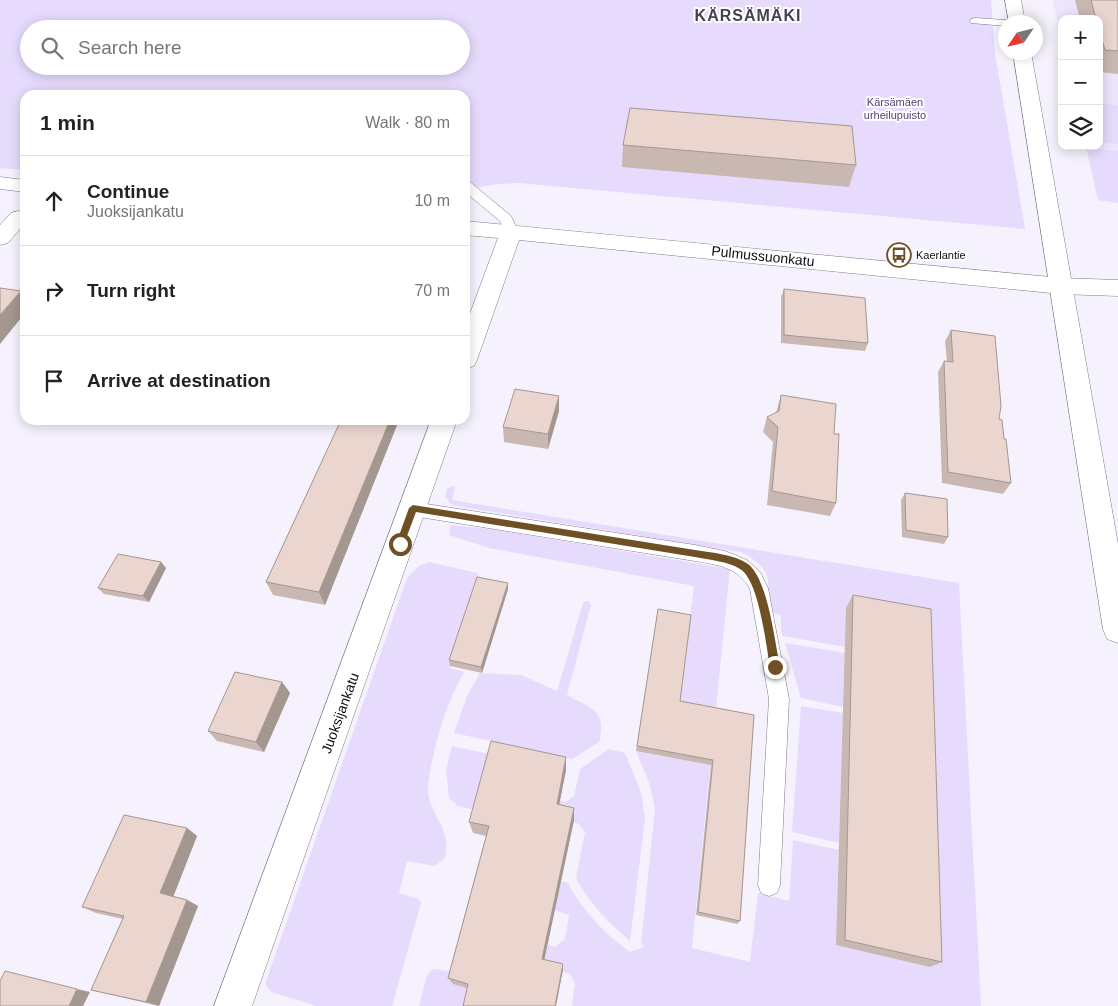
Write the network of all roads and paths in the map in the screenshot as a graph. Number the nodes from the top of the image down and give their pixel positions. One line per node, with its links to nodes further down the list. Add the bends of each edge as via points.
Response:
1 (1013, 0): 2 (street)
2 (1016, 15)
3 (976, 21): 4 (lane)
4 (998, 22)
5 (1023, 60): 13 (street)
6 (0, 183): 7 (street)
7 (20, 185)
8 (470, 189): 11 (lane, via 506,219)
9 (18, 218): 12 (street)
10 (470, 228): 11 (street, Pulmussuonkatu)
11 (510, 232): 13 (street, Pulmussuonkatu); 15 (street)
12 (0, 238)
13 (1062, 286): 14 (street, Pulmussuonkatu); 18 (street)
14 (1118, 288)
15 (470, 346)
16 (442, 425): 17 (street, Juoksijankatu)
17 (413, 508): 19 (lane, via 695,553 737,562 754,576 759,588 779,699); 20 (street, Juoksijankatu)
18 (1118, 629)
19 (769, 885)
20 (233, 1006)

